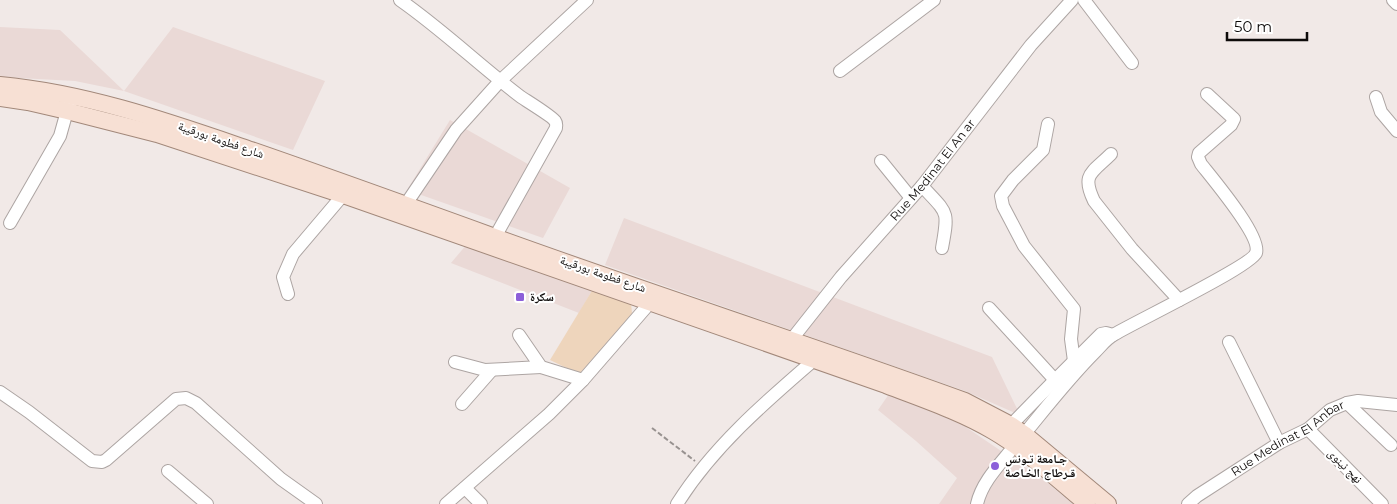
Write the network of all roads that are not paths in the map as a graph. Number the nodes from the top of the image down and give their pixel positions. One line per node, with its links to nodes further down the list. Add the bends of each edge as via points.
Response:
1 (400, 0): 10 (street, via 429,20)
2 (587, 0): 10 (street)
3 (934, 0): 9 (street)
4 (1072, 0): 20 (street, Rue Medinat El An ar, via 1032,45)
5 (1084, 0): 8 (street)
6 (1393, 0): 7 (street)
7 (1397, 4)
8 (1132, 63)
9 (840, 71)
10 (500, 81): 23 (street, via 456,130); 25 (street, via 554,119 556,128)
11 (0, 85): 15 (main road, شارع فطومة بورقيبة, via 32,88)
12 (1207, 94): 29 (street, via 1234,119 1198,157 1231,201 1256,248 1253,258)
13 (1376, 97): 17 (street, via 1381,112)
14 (0, 98): 15 (main road, شارع فطومة بورقيبة)
15 (69, 104): 21 (main road, شارع فطومة بورقيبة); 23 (main road, شارع فطومة بورقيبة, via 117,106); 24 (street, via 60,136)
16 (1048, 124): 36 (street, via 1043,150 1001,196 1024,246 1074,309 1071,339)
17 (1397, 131)
18 (1111, 154): 29 (street, via 1088,178 1094,201)
19 (881, 161): 22 (street)
20 (922, 186): 22 (street, Rue Medinat El An ar); 26 (street, via 944,209 947,222)
21 (343, 195): 27 (street, via 293,254 283,277); 28 (main road, شارع فطومة بورقيبة)
22 (911, 198): 33 (street, Rue Medinat El An ar, via 841,277)
23 (406, 204): 25 (main road, شارع فطومة بورقيبة)
24 (10, 223)
25 (494, 237): 28 (main road, شارع فطومة بورقيبة)
26 (942, 248)
27 (288, 294)
28 (654, 299): 33 (main road, شارع فطومة بورقيبة); 35 (main road, شارع فطومة بورقيبة); 40 (street)
29 (1179, 300): 32 (street)
30 (989, 308): 41 (street)
31 (519, 335): 38 (street)
32 (1113, 335): 36 (street, via 1101,334); 47 (street)
33 (792, 339): 47 (main road, شارع فطومة بورقيبة, via 965,401)
34 (1229, 342): 48 (street)
35 (814, 360): 47 (main road, شارع فطومة بورقيبة); 56 (street, via 761,405 703,467)
36 (1074, 361): 41 (street)
37 (455, 362): 39 (street)
38 (541, 367): 39 (street); 40 (street)
39 (491, 371): 44 (street)
40 (583, 380): 51 (street)
41 (1055, 380): 47 (street)
42 (0, 392): 52 (street, via 97,462 106,460 176,399 186,398)
43 (1347, 403): 45 (street, Rue Medinat El Anbar); 46 (street, Rue Medinat El Anbar, via 1330,410); 49 (street)
44 (462, 404)
45 (1397, 405)
46 (1308, 429): 48 (street, Rue Medinat El Anbar); 61 (street, نهج نینوى)
47 (1017, 435): 57 (street, via 979,495); 58 (main road, شارع فطومة بورقيبة); 59 (main road, شارع فطومة بورقيبة)
48 (1279, 443): 60 (street, Rue Medinat El Anbar)
49 (1390, 445)
50 (168, 471): 53 (street)
51 (465, 488): 54 (street); 55 (street)
52 (311, 502)
53 (204, 503)
54 (446, 504)
55 (481, 504)
56 (677, 504)
57 (977, 504)
58 (1088, 504)
59 (1108, 504)
60 (1188, 504)
61 (1382, 504)

